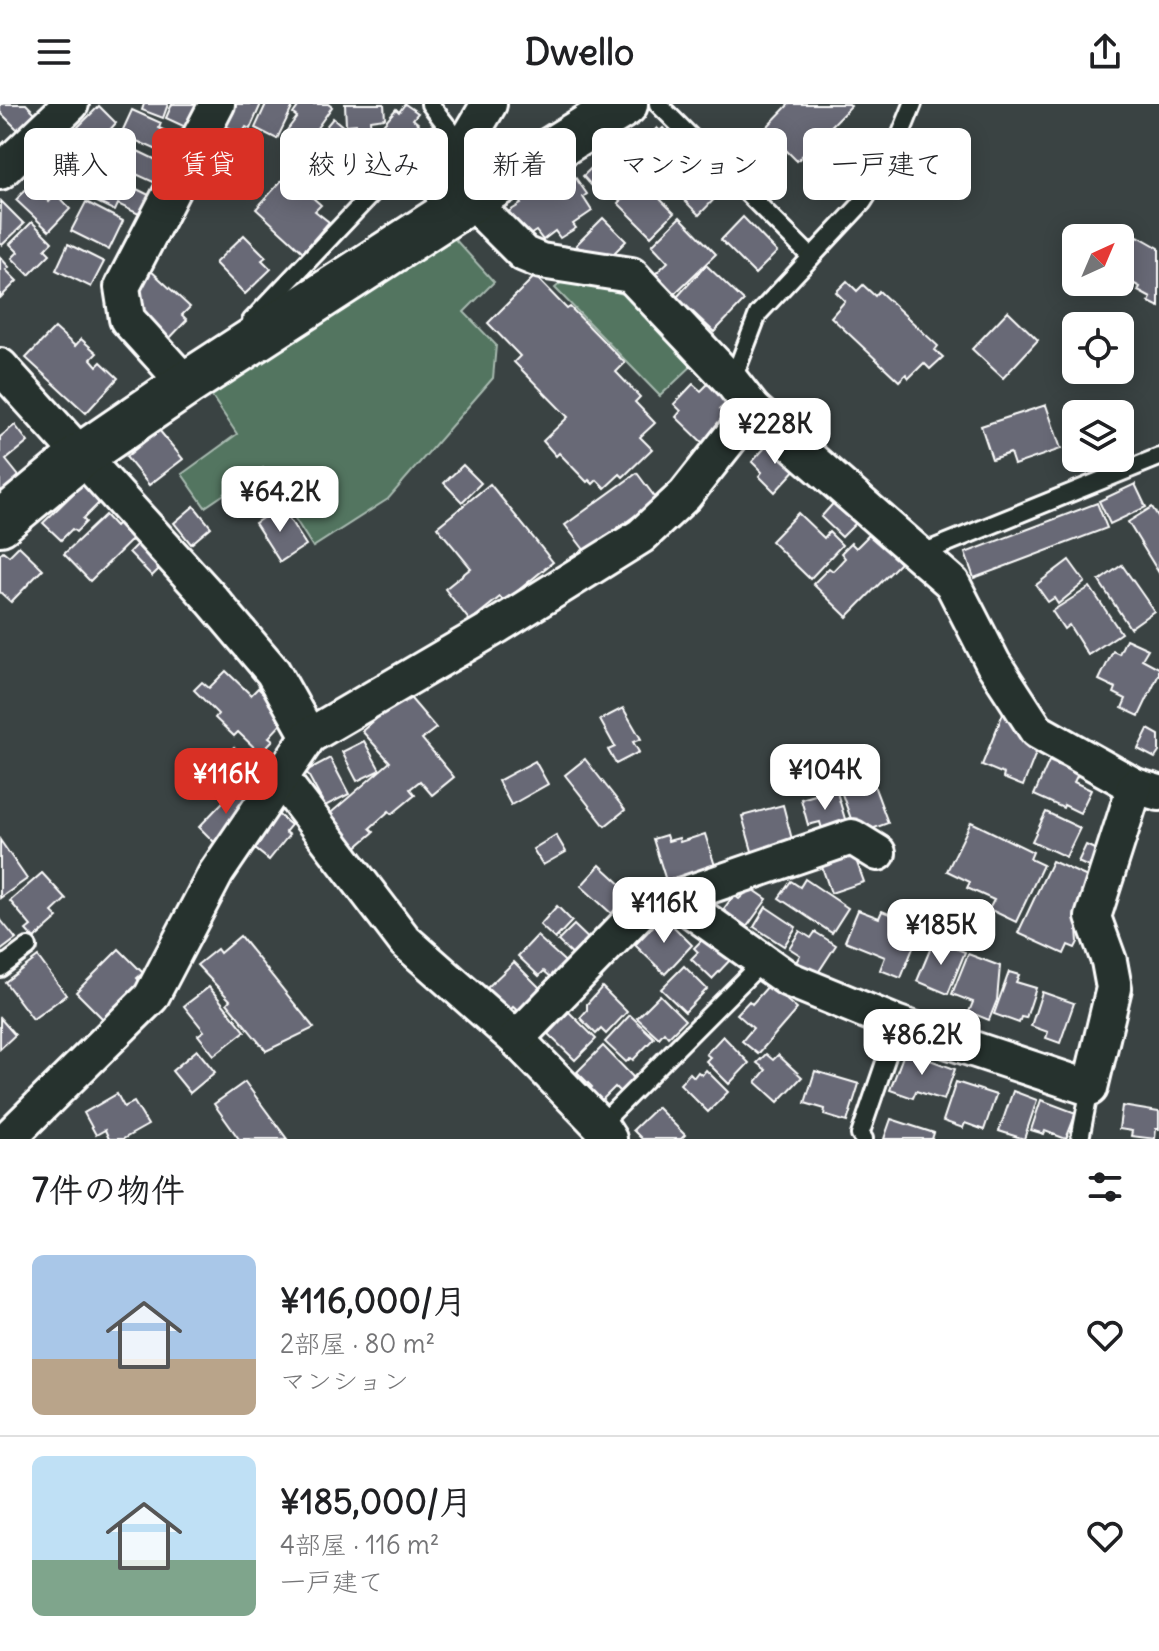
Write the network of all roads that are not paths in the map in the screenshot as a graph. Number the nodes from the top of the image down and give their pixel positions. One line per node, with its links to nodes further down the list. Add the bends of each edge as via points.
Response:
1 (71, 104): 9 (street)
2 (217, 104): 15 (street, via 122,287 127,319)
3 (430, 104): 8 (lane)
4 (489, 104): 8 (street)
5 (625, 104): 10 (street)
6 (658, 104): 11 (lane)
7 (913, 104): 11 (lane, via 892,156 863,202)
8 (456, 137): 10 (street, via 440,187); 12 (lane, via 420,143 239,334)
9 (0, 172)
10 (461, 207): 12 (street); 14 (street, via 541,261 631,275)
11 (811, 257): 14 (lane, via 758,314)
12 (227, 359): 15 (street)
13 (0, 366): 17 (street)
14 (732, 382): 16 (street)
15 (186, 384): 17 (street)
16 (753, 409): 20 (street); 21 (street, via 685,495 641,536)
17 (82, 455): 19 (street); 21 (street, via 273,672)
18 (1159, 457): 20 (lane)
19 (0, 523)
20 (919, 554): 23 (street, via 952,583 993,663 1037,731)
21 (309, 736): 22 (street)
22 (280, 777): 30 (street, via 405,941); 33 (street, via 216,873 151,997)
23 (1147, 789): 31 (street, via 1093,917 1114,988)
24 (878, 853): 25 (street, via 852,837)
25 (674, 898): 27 (street); 30 (street, via 647,904)
26 (28, 947): 28 (lane)
27 (763, 961): 29 (street, via 788,979); 32 (lane)
28 (0, 968)
29 (898, 1024): 31 (street); 34 (lane, via 860,1135)
30 (516, 1039): 32 (street)
31 (1090, 1088): 35 (lane)
32 (605, 1132)
33 (7, 1139)
34 (864, 1139)
35 (1080, 1139)

